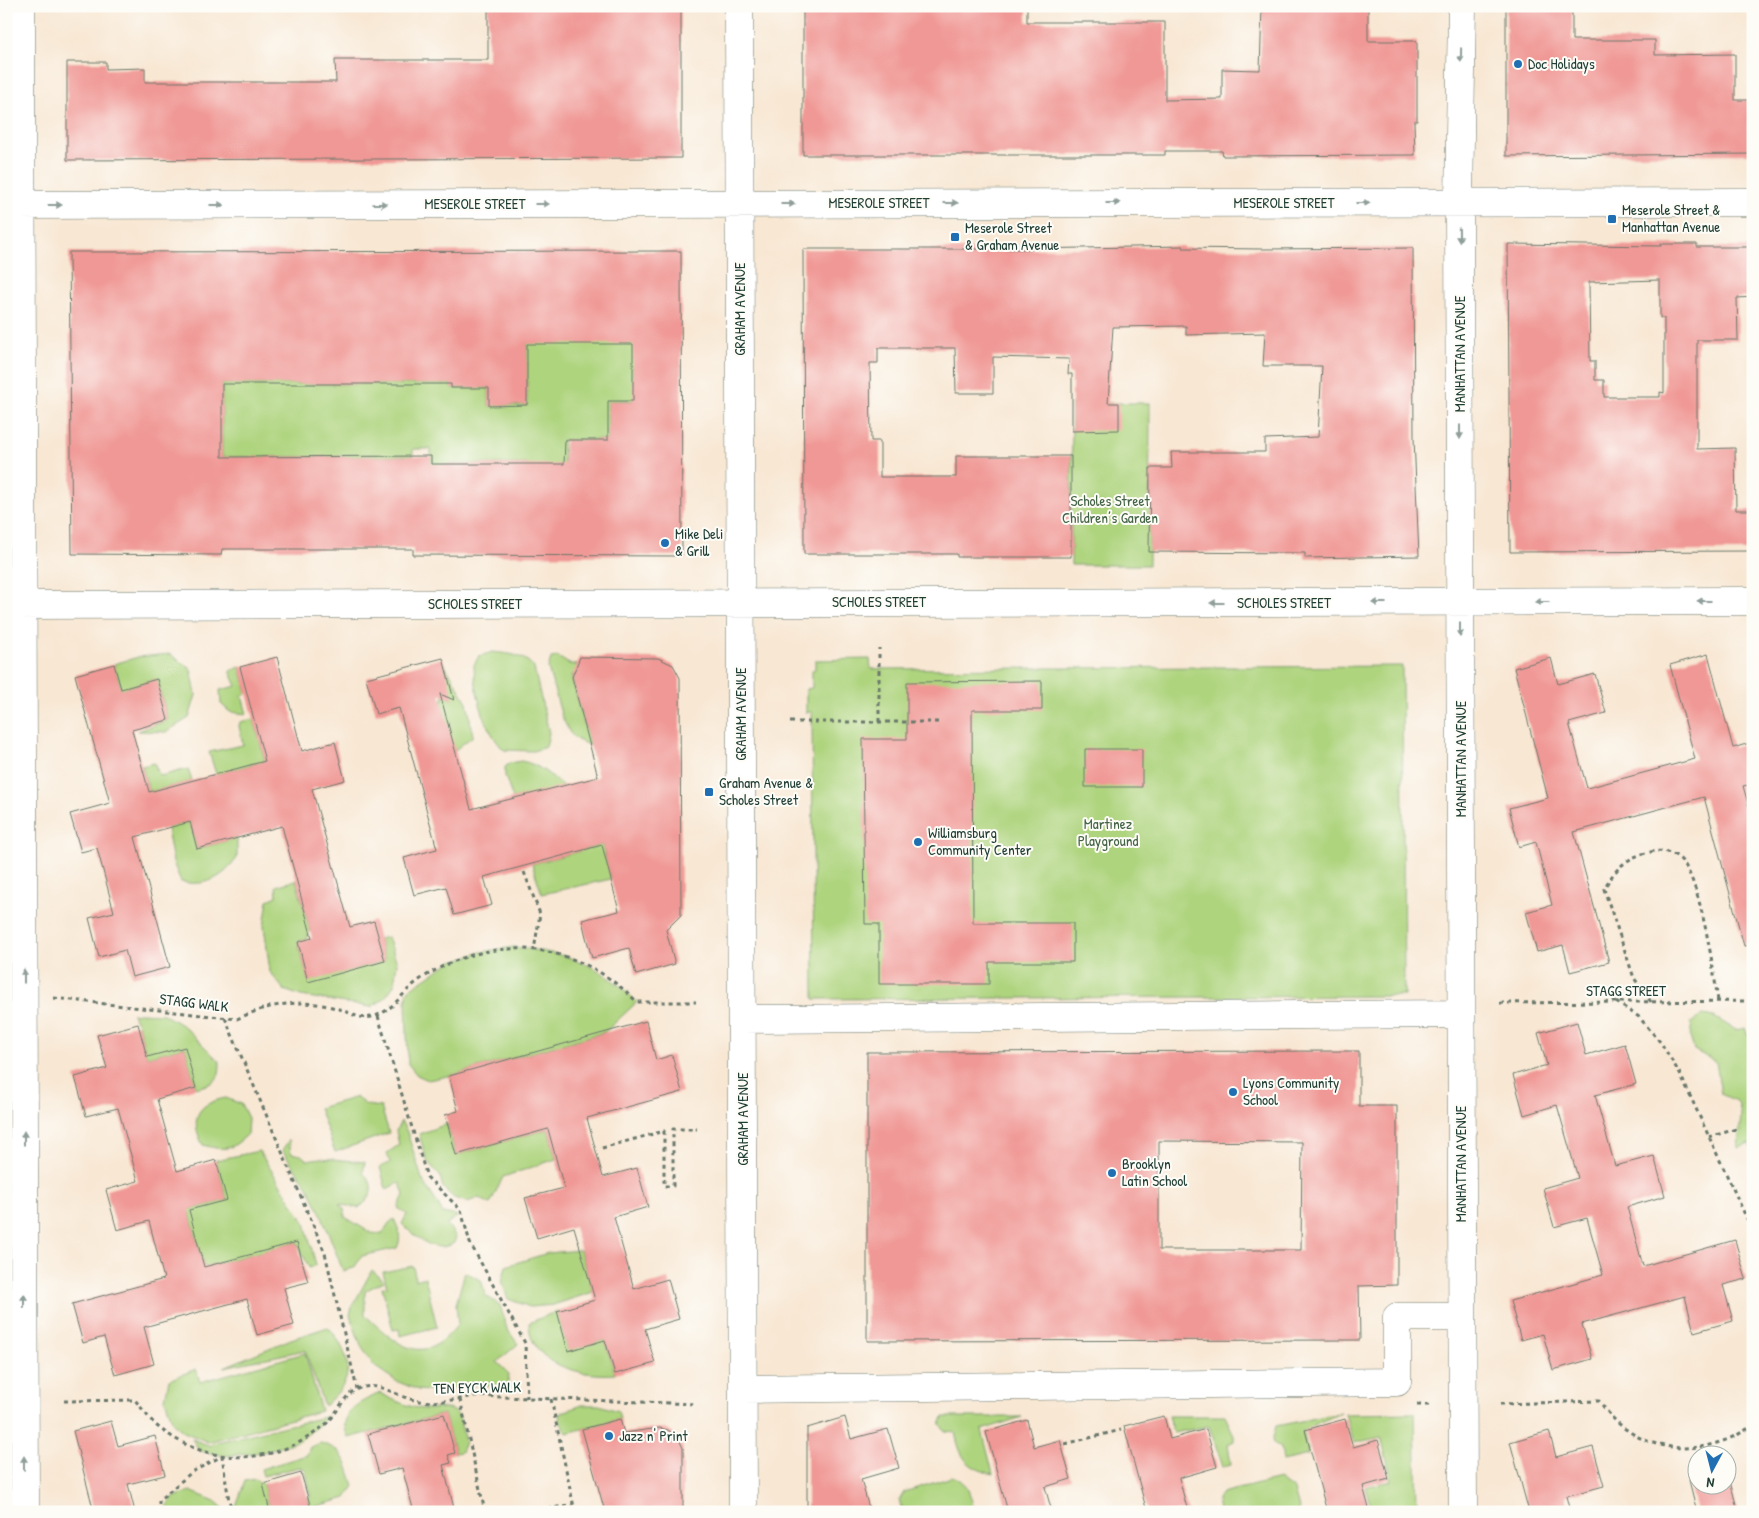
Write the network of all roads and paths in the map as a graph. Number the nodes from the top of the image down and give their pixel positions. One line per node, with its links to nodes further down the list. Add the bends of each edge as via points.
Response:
1 (21, 6): 7 (street)
2 (739, 6): 6 (street, GRAHAM AVENUE)
3 (1462, 6): 4 (street, MANHATTAN AVENUE, one-way to 4)
4 (1459, 202): 5 (street, MESEROLE STREET); 6 (street, MESEROLE STREET, one-way to 4); 10 (street, MANHATTAN AVENUE, one-way to 10)
5 (1753, 202)
6 (740, 203): 7 (street, MESEROLE STREET, one-way to 6); 9 (street, GRAHAM AVENUE)
7 (14, 205): 11 (street)
8 (1753, 601): 10 (street, SCHOLES STREET, one-way to 10)
9 (741, 602): 10 (street, SCHOLES STREET, one-way to 9); 11 (street, SCHOLES STREET); 28 (street, GRAHAM AVENUE)
10 (1460, 603): 25 (street, MANHATTAN AVENUE, one-way to 25)
11 (15, 605): 18 (street, one-way to 11)
12 (879, 648): 14 (path)
13 (790, 722): 14 (path)
14 (879, 722): 15 (path)
15 (941, 722)
16 (524, 872): 17 (path, via 540,914)
17 (534, 950): 20 (path, via 556,952 591,966 620,984 637,1002); 26 (path, via 514,947 481,952 450,962 417,982 385,1014)
18 (24, 994): 27 (path, STAGG WALK); 48 (street, one-way to 18)
19 (1753, 1001): 23 (path, STAGG STREET)
20 (696, 1002)
21 (1616, 1002): 22 (path, STAGG STREET); 24 (path, STAGG STREET); 31 (path, via 1639,1017 1662,1043)
22 (1651, 1002): 23 (path, STAGG STREET); 23 (path, via 1634,978 1604,889 1612,873 1632,856 1660,850 1679,858 1692,876 1713,965)
23 (1718, 1002)
24 (1500, 1003)
25 (1461, 1014): 28 (street); 34 (street, MANHATTAN AVENUE)
26 (378, 1016): 27 (path, STAGG WALK, via 351,1016 342,1009 312,1002 282,1003 237,1019); 37 (path, via 428,1177 461,1210 470,1243 525,1342)
27 (225, 1018): 35 (path, via 325,1254)
28 (743, 1019): 36 (street, GRAHAM AVENUE)
29 (1740, 1128): 31 (path)
30 (697, 1129): 32 (path, via 673,1128 673,1186 664,1186 664,1131)
31 (1709, 1137): 33 (path)
32 (602, 1148)
33 (1753, 1232)
34 (1462, 1317): 36 (street, via 1397,1317 1397,1382); 55 (street, MANHATTAN AVENUE)
35 (357, 1389): 38 (path, TEN EYCK WALK, via 374,1385 414,1400 445,1402); 46 (path, via 328,1422 308,1438 278,1452 250,1457)
36 (743, 1389): 54 (street, GRAHAM AVENUE)
37 (527, 1398): 38 (path, TEN EYCK WALK, via 474,1396); 39 (path, TEN EYCK WALK)
38 (460, 1399): 51 (path)
39 (551, 1399): 41 (path, TEN EYCK WALK); 47 (path)
40 (64, 1401): 46 (path, via 136,1400 156,1424 176,1440 202,1452)
41 (697, 1404)
42 (1500, 1404): 43 (path, via 1599,1401 1617,1422 1644,1440 1676,1448 1706,1448 1738,1436)
43 (1753, 1426)
44 (1121, 1430): 45 (path)
45 (1064, 1444)
46 (222, 1456): 49 (path, via 192,1472 159,1500); 50 (path)
47 (573, 1504): 52 (path); 53 (path)
48 (24, 1512)
49 (159, 1512)
50 (233, 1512)
51 (486, 1512)
52 (532, 1512)
53 (575, 1512)
54 (743, 1512)
55 (1463, 1512)

